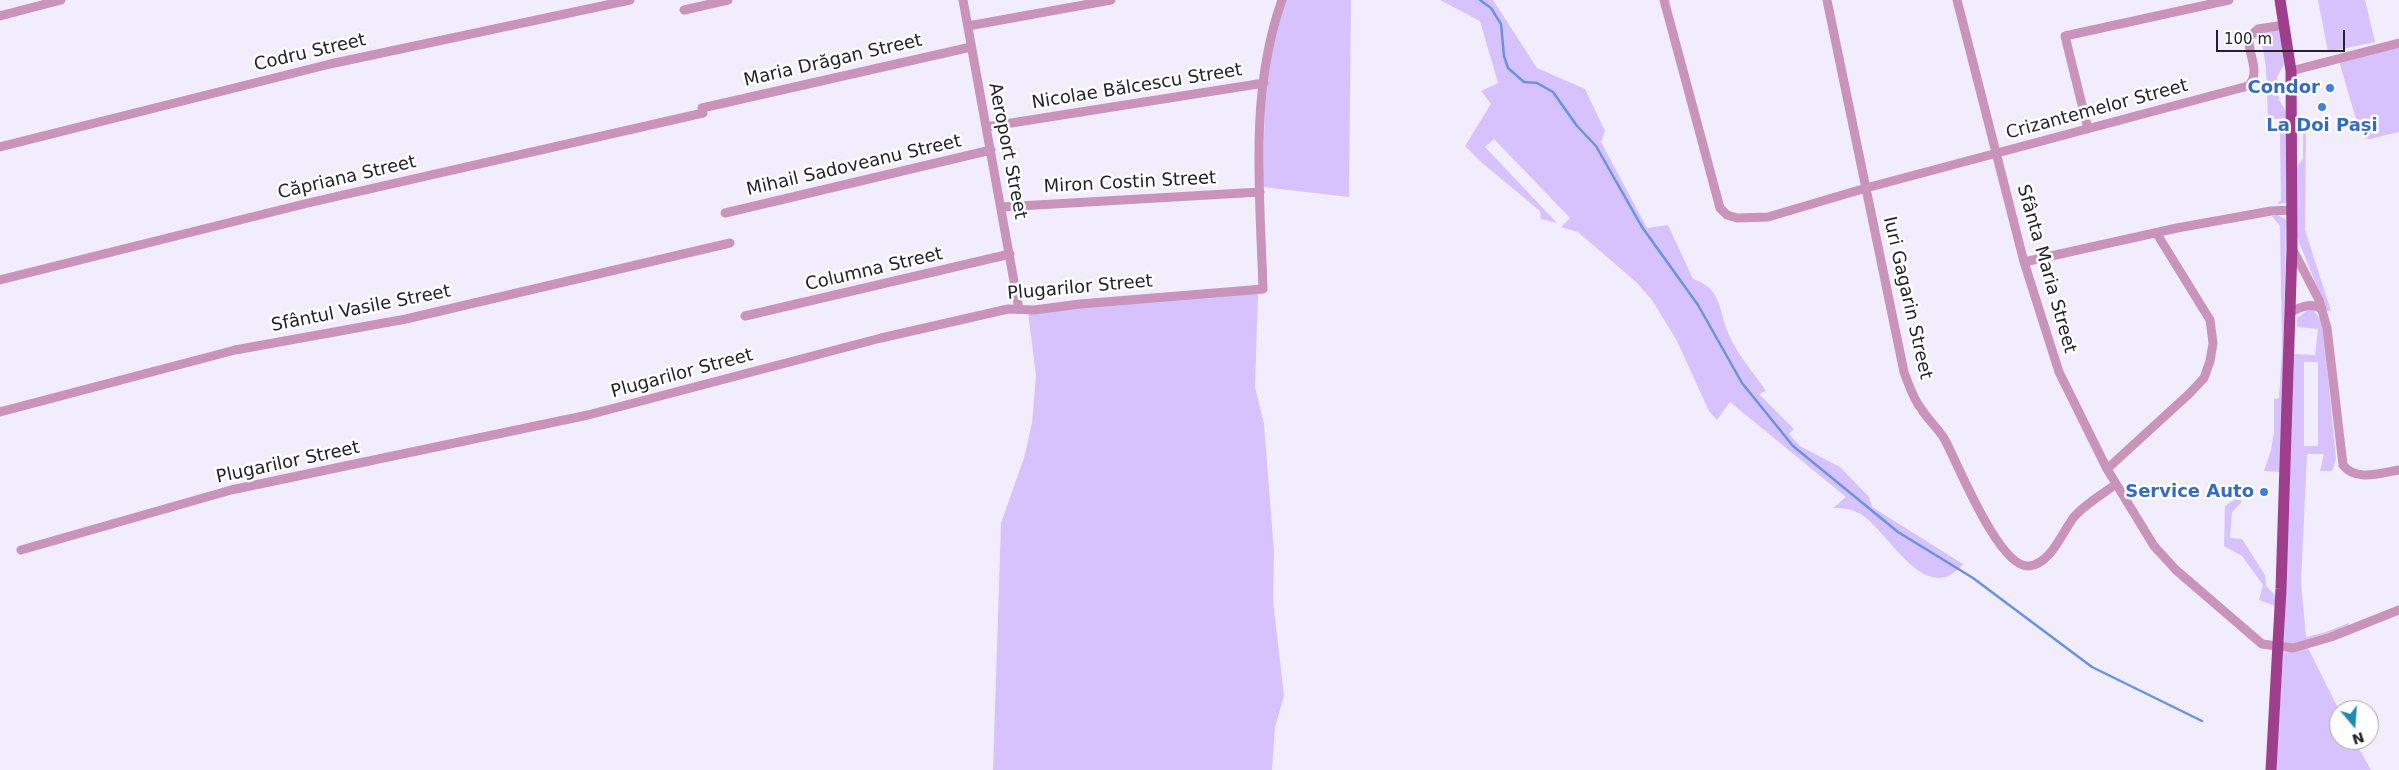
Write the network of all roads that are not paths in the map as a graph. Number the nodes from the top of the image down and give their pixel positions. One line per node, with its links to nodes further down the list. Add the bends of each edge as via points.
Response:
1 (61, 0): 13 (street)
2 (630, 0): 23 (street, Codru Street, via 330,64)
3 (728, 0): 12 (street)
4 (963, 0): 15 (street, Aeroport Street)
5 (1111, 0): 15 (street)
6 (1282, 0): 19 (street, via 1272,28)
7 (1664, 0): 26 (street, Crizantemelor Street, via 1720,208 1727,215 1737,218 1768,217)
8 (1827, 0): 26 (street, Iuri Gagarin Street)
9 (1958, 0): 25 (street, Sfânta Maria Street)
10 (2229, 0): 22 (street, via 2065,36)
11 (2280, 0): 14 (main road)
12 (684, 10)
13 (0, 16)
14 (2284, 25): 18 (main road); 22 (street, Crizantemelor Street, via 2258,30 2249,37 2254,79 2248,86)
15 (968, 26): 17 (street, Aeroport Street)
16 (2399, 43): 18 (street)
17 (971, 47): 20 (street, Maria Drăgan Street); 21 (street, Aeroport Street)
18 (2291, 71): 29 (main road)
19 (1264, 83): 21 (street, Nicolae Bălcescu Street); 27 (street, via 1258,165)
20 (703, 110): 36 (street, Căpriana Street)
21 (986, 127): 24 (street, Aeroport Street)
22 (2088, 129): 25 (street, Crizantemelor Street)
23 (0, 148)
24 (991, 150): 28 (street, Aeroport Street); 30 (street, Mihail Sadoveanu Street)
25 (1997, 155): 26 (street, Crizantemelor Street); 35 (street, Sfânta Maria Street)
26 (1866, 188): 44 (street, Iuri Gagarin Street, via 1904,372 1913,396 1939,430 1971,498 1999,543 2021,565 2030,566 2042,560 2075,516)
27 (1260, 192): 28 (street, Miron Costin Street); 37 (street, Plugarilor Street, via 1263,289)
28 (1002, 208): 34 (street, Aeroport Street)
29 (2291, 210): 31 (street); 33 (main road)
30 (725, 213)
31 (2157, 234): 35 (street); 42 (street, via 2210,320 2214,344 2204,378)
32 (730, 243): 41 (street, Sfântul Vasile Street, via 406,319 235,350)
33 (2292, 248): 38 (street); 39 (main road)
34 (1010, 254): 37 (street, Aeroport Street); 40 (street, Columna Street)
35 (2024, 262): 42 (street, Sfânta Maria Street, via 2059,372)
36 (0, 280)
37 (1019, 309): 45 (street, Plugarilor Street, via 890,336 588,415 231,490)
38 (2322, 309): 39 (street, via 2306,305); 43 (street, via 2343,465 2355,475)
39 (2290, 312): 47 (main road)
40 (745, 316)
41 (0, 412)
42 (2107, 469): 44 (street, Sfânta Maria Street)
43 (2399, 470)
44 (2116, 484): 47 (street, Sfânta Maria Street, via 2168,563 2262,644)
45 (21, 550)
46 (2399, 610): 47 (street, via 2315,642)
47 (2278, 652): 48 (main road)
48 (2271, 770)

